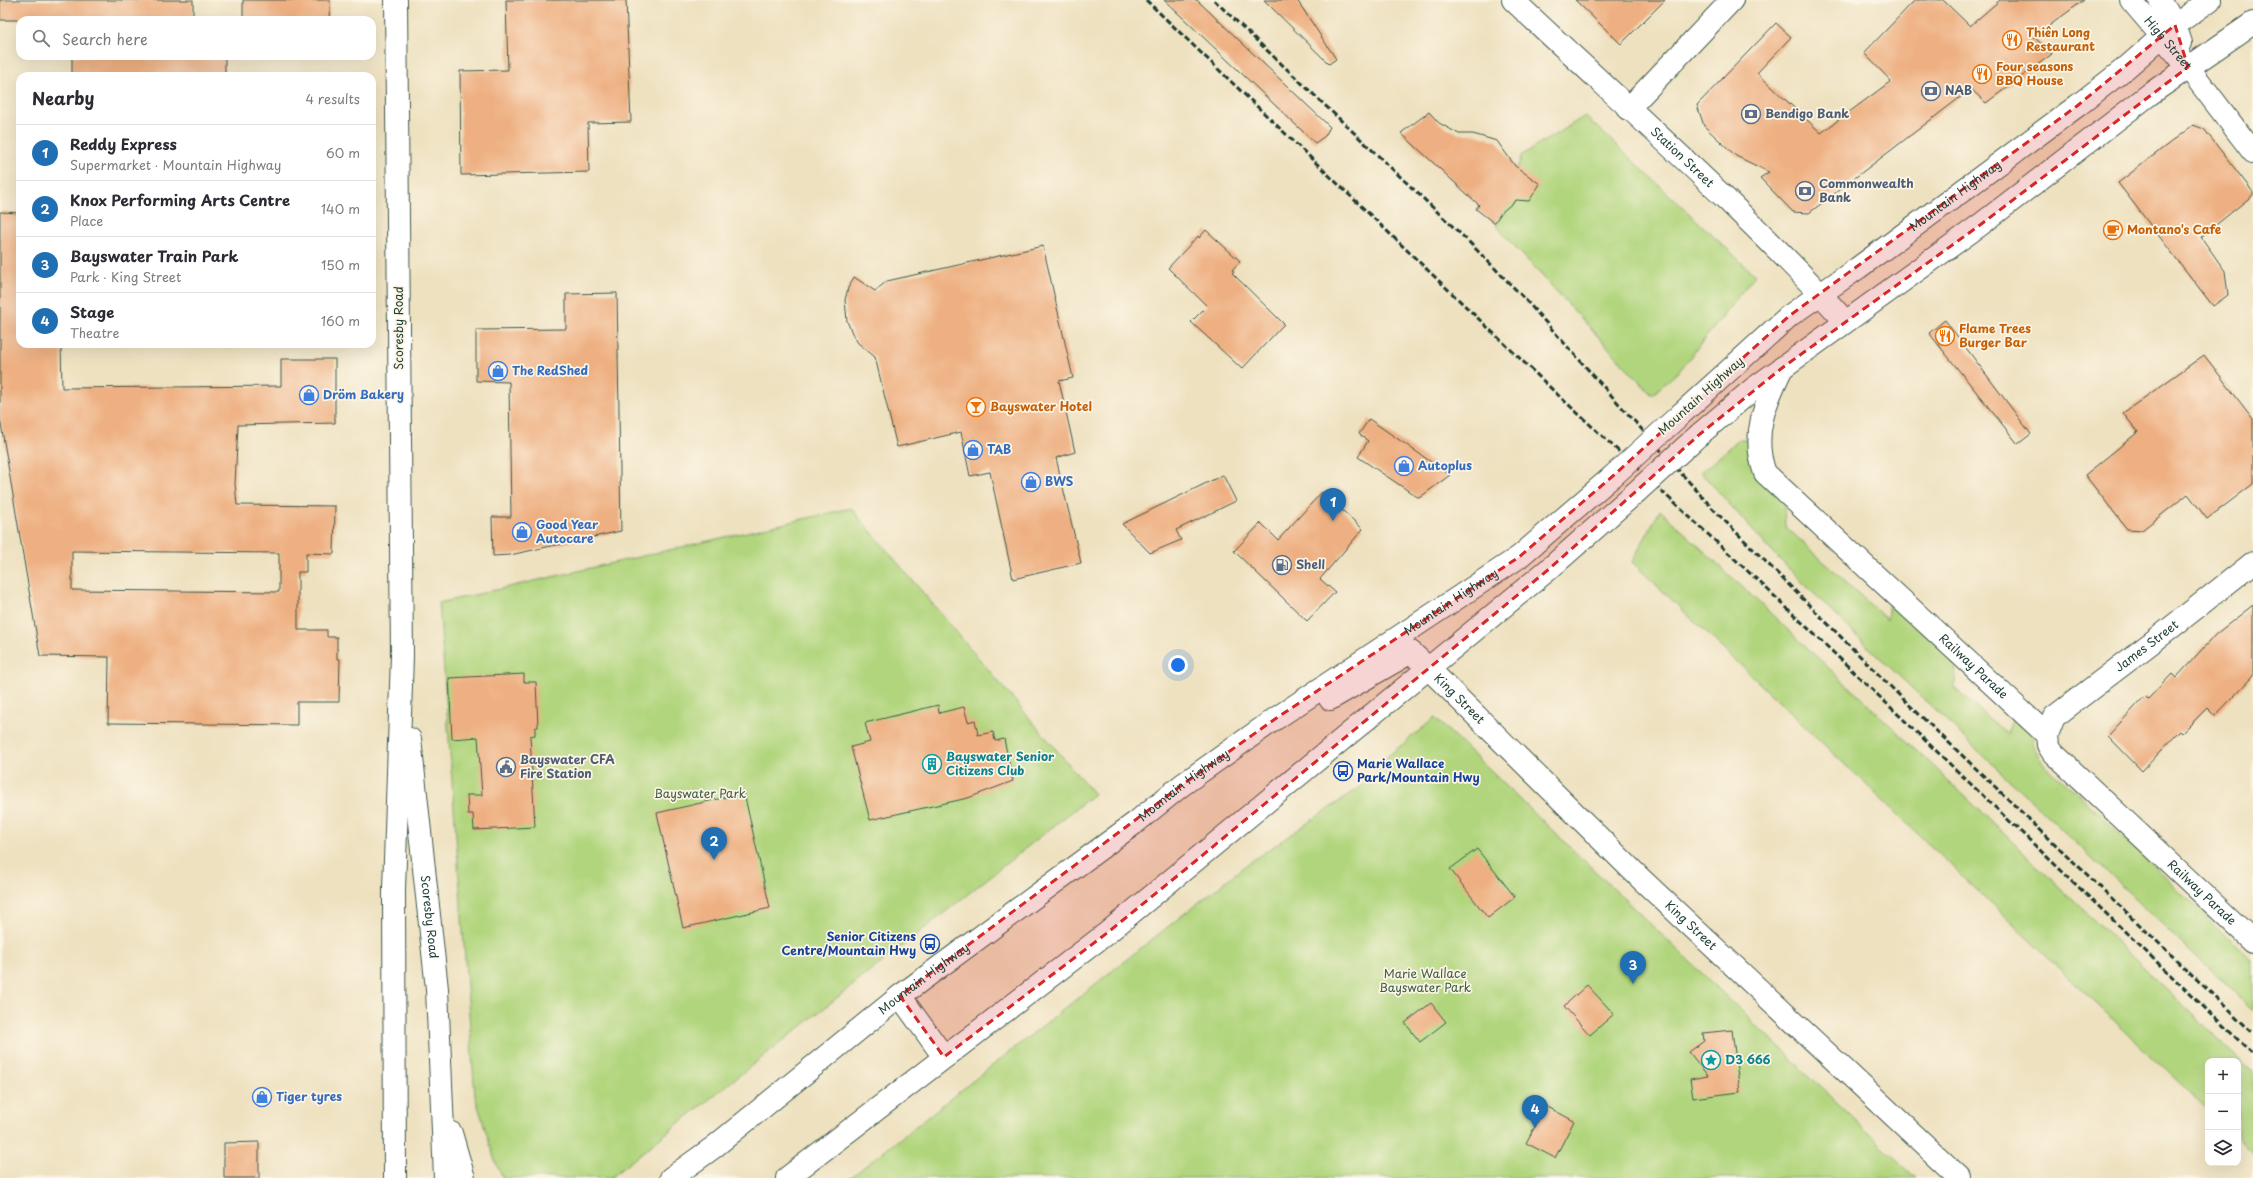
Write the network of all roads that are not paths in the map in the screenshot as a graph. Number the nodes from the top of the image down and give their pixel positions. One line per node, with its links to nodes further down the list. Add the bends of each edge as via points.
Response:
1 (396, 0): 16 (main road, Scoresby Road)
2 (1513, 0): 10 (main road, Station Street)
3 (1732, 0): 10 (main road)
4 (2131, 0): 8 (main road, High Street)
5 (2160, 0): 8 (main road, High Street)
6 (2210, 0): 8 (main road, Mountain Highway)
7 (2253, 23): 9 (main road)
8 (2168, 30): 9 (main road, High Street); 12 (main road, Mountain Highway, via 2127,67 2077,106)
9 (2188, 67): 11 (main road, High Street); 13 (main road, via 1980,225)
10 (1628, 109): 12 (main road, Station Street, via 1727,199)
11 (2253, 152)
12 (1820, 294): 13 (main road, Station Street); 19 (main road, Mountain Highway, bridge, via 1789,316 1614,475 1519,557 1275,719)
13 (1845, 321): 14 (main road)
14 (1782, 368): 17 (main road, bridge, via 1752,389 1549,569); 18 (main road, Railway Parade, via 1766,401 1760,421 1758,446 1765,473)
15 (2253, 563): 18 (main road, James Street, via 2054,717)
16 (402, 656): 23 (main road, Scoresby Road, via 437,990); 24 (main road, Scoresby Road, via 394,889)
17 (1428, 668): 19 (main road, King Street, via 1411,652); 22 (main road, via 1107,933); 29 (main road, King Street, via 1640,878)
18 (2046, 734): 20 (main road, Railway Parade, via 2053,753)
19 (1182, 785): 21 (main road, Mountain Highway, via 1135,823)
20 (2253, 941)
21 (900, 996): 22 (main road); 27 (main road, Mountain Highway)
22 (944, 1057): 28 (main road)
23 (442, 1105): 25 (main road, Scoresby Road); 26 (main road)
24 (396, 1178)
25 (445, 1178)
26 (464, 1178)
27 (672, 1178)
28 (787, 1178)
29 (1960, 1178)

